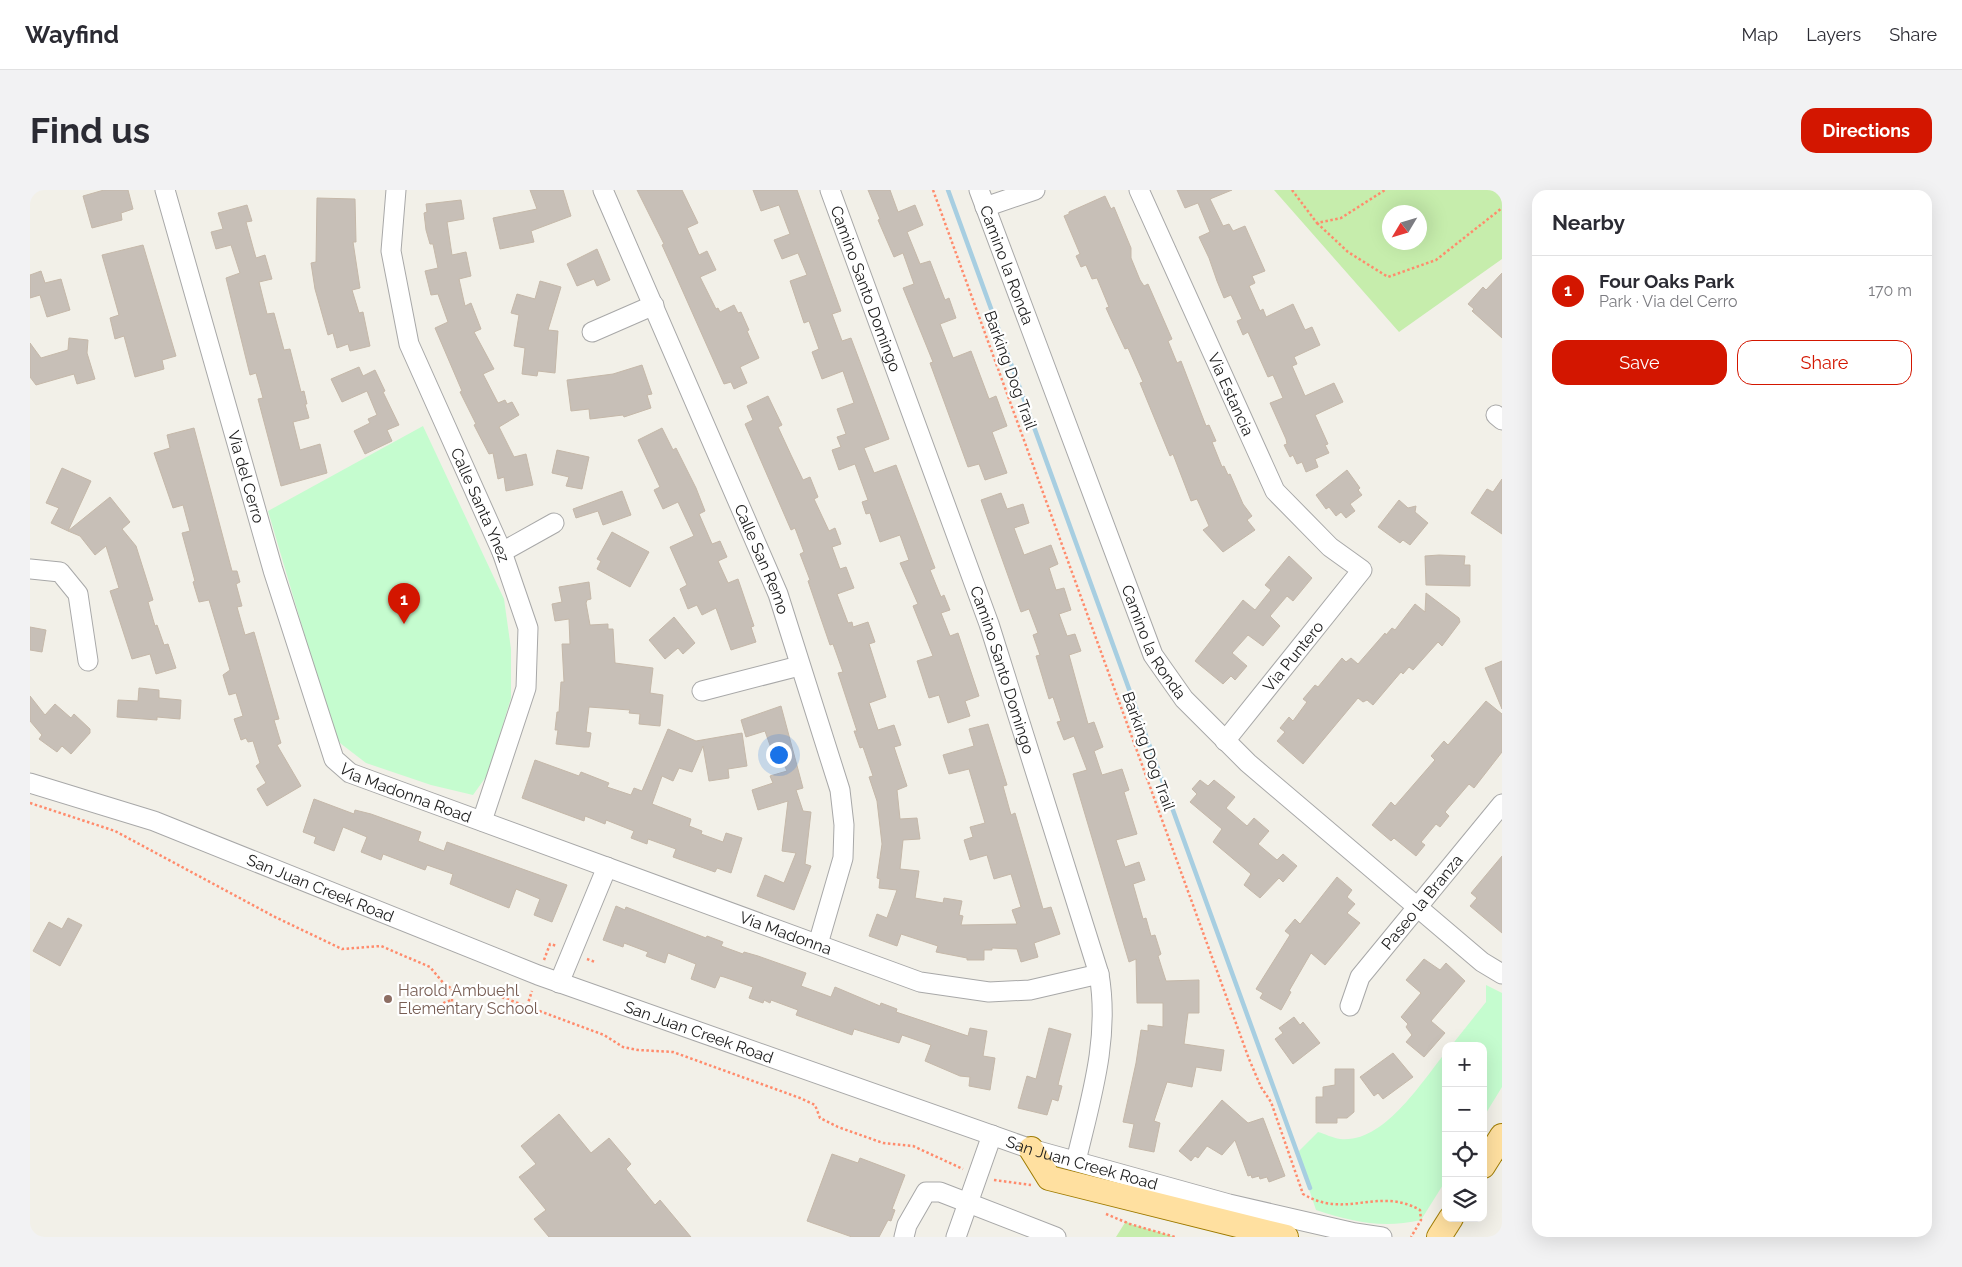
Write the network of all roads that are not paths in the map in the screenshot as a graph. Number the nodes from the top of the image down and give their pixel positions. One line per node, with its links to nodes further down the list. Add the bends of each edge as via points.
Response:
1 (165, 190): 18 (street, Via del Cerro, via 270,560)
2 (396, 190): 11 (street, Calle Santa Ynez, via 391,251 409,344)
3 (603, 190): 8 (street, Calle San Remo)
4 (830, 190): 25 (street, Camino Santo Domingo, via 989,624)
5 (1036, 190): 7 (street)
6 (1139, 190): 13 (street, Via Estancia, via 1275,491 1330,547)
7 (982, 199): 17 (street, Camino la Ronda, via 1153,655 1184,699)
8 (654, 305): 9 (street); 15 (street, Calle San Remo, via 678,368 778,594)
9 (592, 332)
10 (554, 523): 11 (street)
11 (502, 552): 21 (street, Calle Santa Ynez, via 528,628 526,688)
12 (30, 569): 14 (street, via 60,572 78,594)
13 (1362, 570): 17 (street, Via Puntero)
14 (88, 661)
15 (799, 666): 16 (street); 24 (street, Calle San Remo, via 840,790 844,825 843,858)
16 (702, 691)
17 (1225, 741): 23 (street, Camino la Ronda)
18 (334, 759): 21 (street, Via Madonna Road, via 350,773)
19 (30, 784): 27 (street, San Juan Creek Road, via 154,821)
20 (1502, 804): 23 (street, Paseo la Branza)
21 (482, 821): 22 (street, Via Madonna)
22 (607, 867): 24 (street, Via Madonna); 27 (street)
23 (1417, 906): 26 (street, Camino la Ronda, via 1482,962); 28 (street, Paseo la Branza, via 1360,977)
24 (818, 944): 25 (street, Via Madonna, via 920,982 988,992 1030,990)
25 (1099, 974): 33 (street, Camino Santo Domingo, via 1104,1009 1103,1038)
26 (1502, 974)
27 (559, 983): 29 (street, San Juan Creek Road)
28 (1350, 1006)
29 (992, 1135): 31 (street, San Juan Creek Road); 34 (street)
30 (1502, 1136): 32 (main road)
31 (1032, 1149): 33 (street, San Juan Creek Road); 39 (main road, via 1049,1178)
32 (1487, 1160)
33 (1076, 1161): 40 (street, San Juan Creek Road, via 1229,1204)
34 (968, 1202): 36 (street, via 940,1192 926,1192); 37 (street); 38 (street)
35 (1448, 1222): 41 (main road)
36 (904, 1237)
37 (956, 1237)
38 (1056, 1237)
39 (1286, 1237)
40 (1382, 1237)
41 (1439, 1237)

